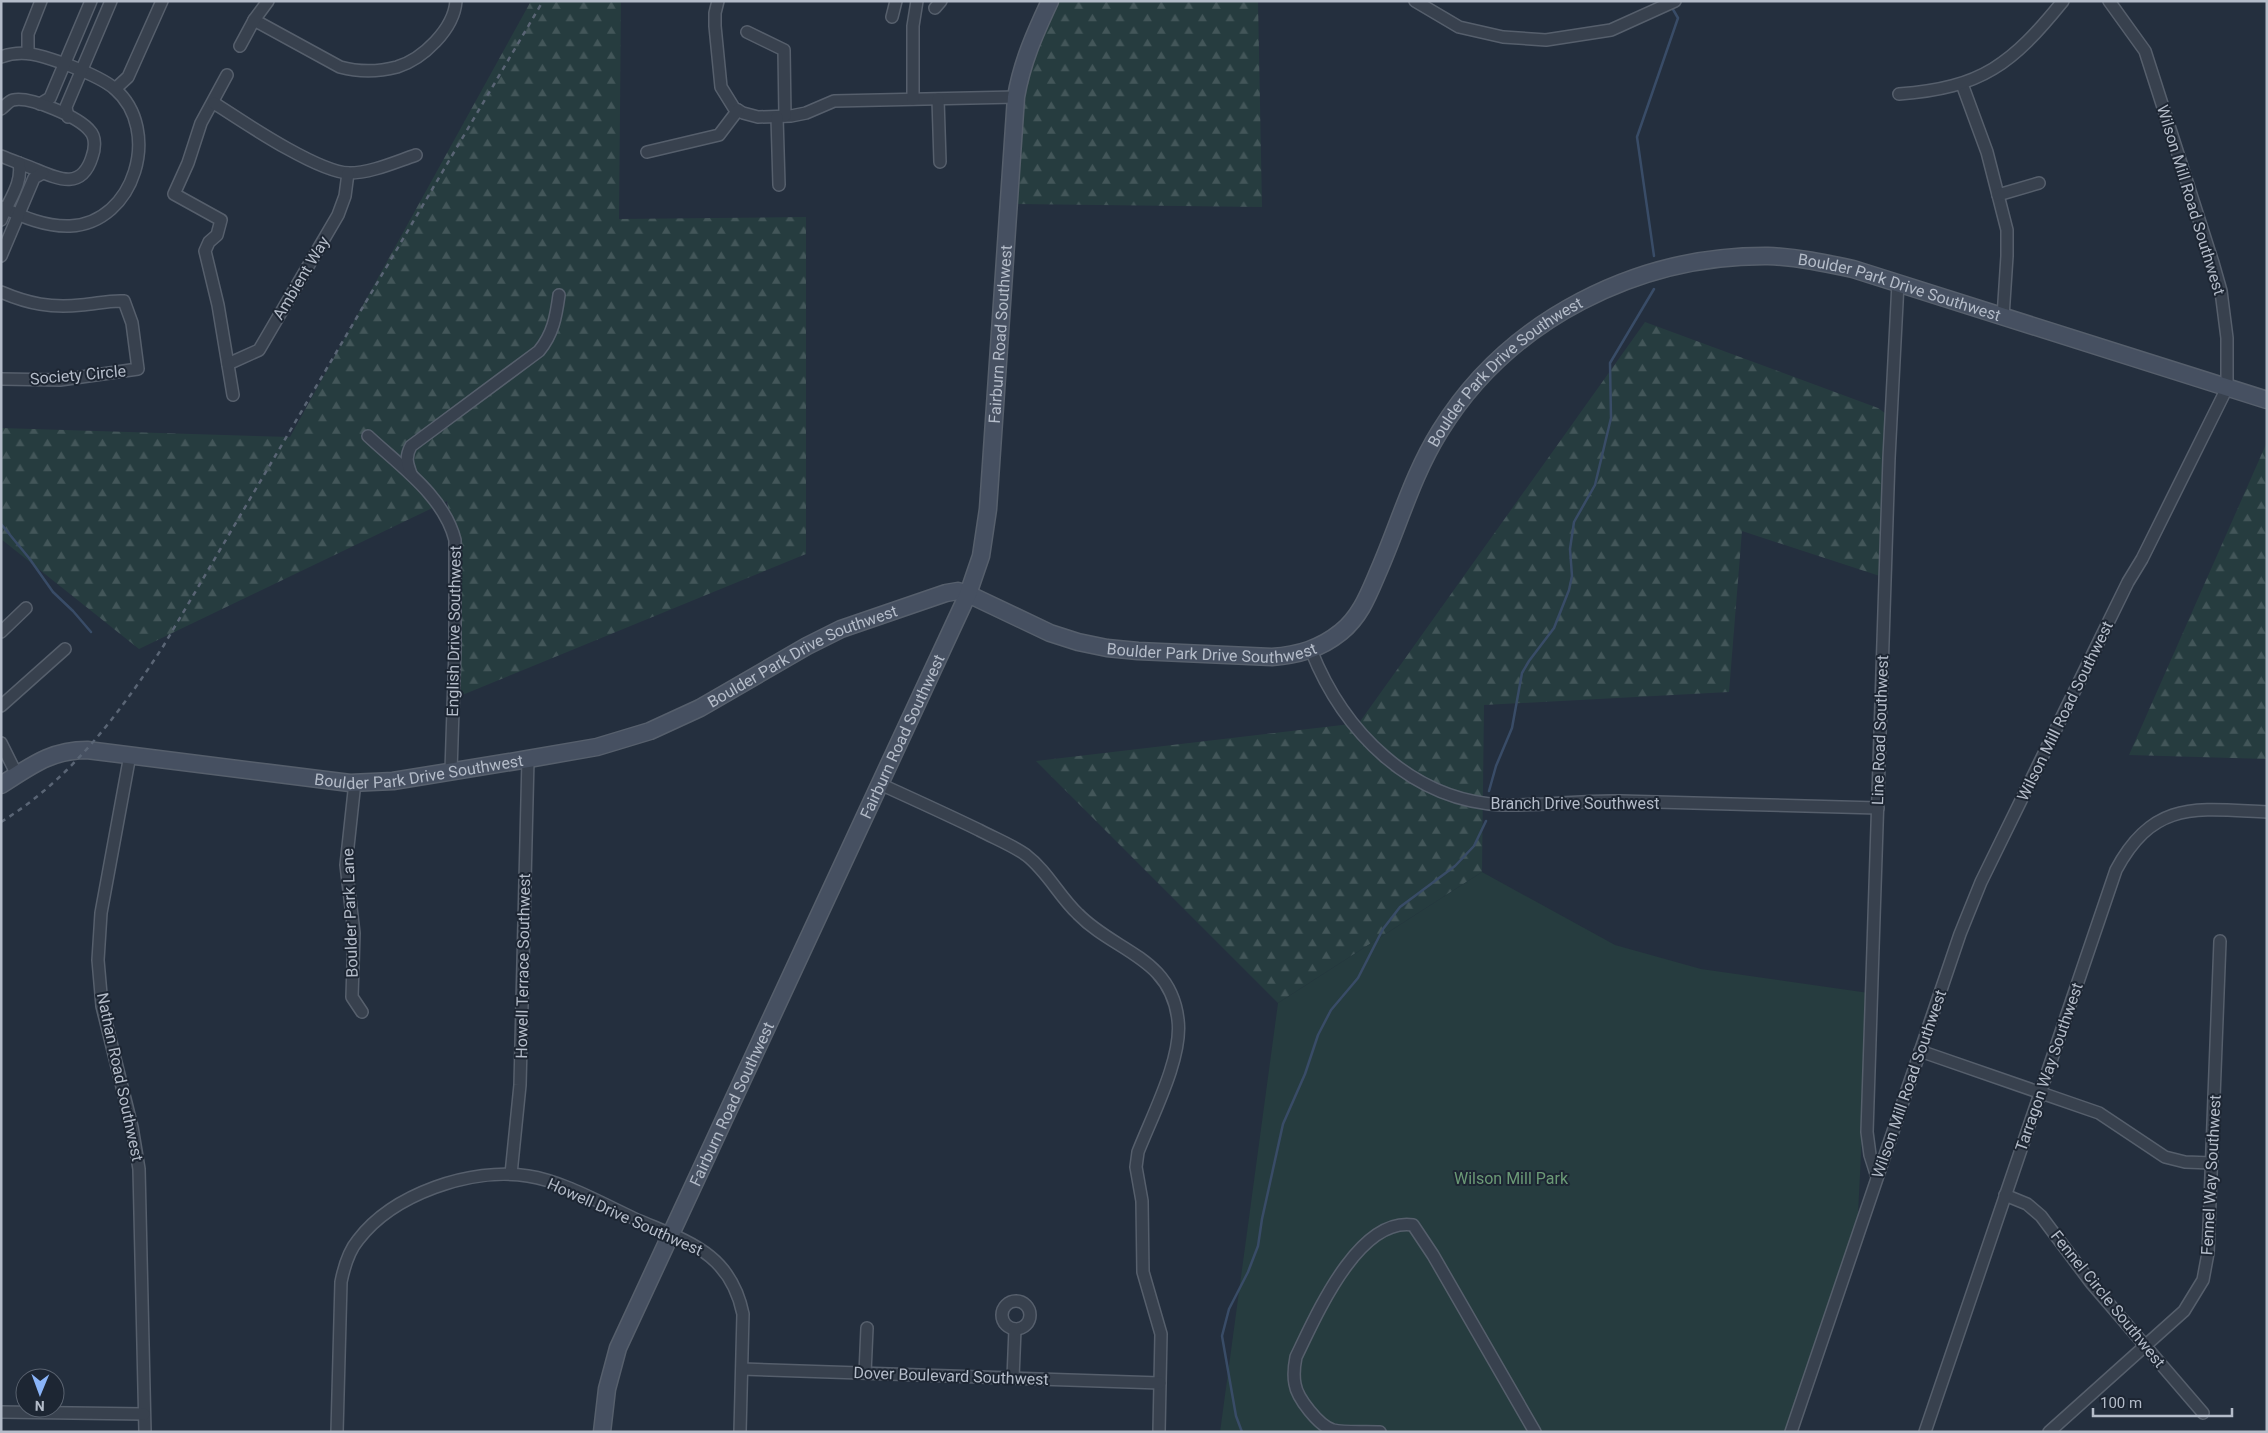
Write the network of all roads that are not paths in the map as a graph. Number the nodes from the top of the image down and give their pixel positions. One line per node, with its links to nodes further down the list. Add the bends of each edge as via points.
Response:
1 (41, 1): 19 (street, via 28,34)
2 (91, 1): 21 (street)
3 (111, 1): 22 (street)
4 (162, 1): 25 (street, via 128,77)
5 (268, 1): 16 (street)
6 (456, 1): 16 (street, via 447,29 424,51 398,66 374,71 340,67)
7 (718, 1): 33 (street, via 715,19 721,87)
8 (896, 1): 15 (street)
9 (917, 1): 29 (street, via 913,26)
10 (1050, 1): 27 (street, Fairburn Road Southwest, via 1020,73)
11 (1414, 1): 12 (street, via 1459,27 1503,37 1546,40 1611,30)
12 (1675, 1)
13 (2063, 1): 24 (street, via 2021,49 1994,69)
14 (2109, 1): 55 (street, Wilson Mill Road Southwest, via 2145,51 2213,263 2226,319)
15 (892, 18)
16 (254, 20): 18 (street)
17 (747, 32): 35 (street, via 784,50)
18 (240, 46)
19 (28, 53): 20 (street); 21 (street)
20 (1, 56)
21 (65, 64): 22 (street); 31 (street, via 50,98)
22 (81, 70): 25 (street); 34 (street, via 66,107)
23 (226, 75): 30 (street)
24 (1962, 84): 26 (street); 45 (street, via 1987,152)
25 (115, 89): 47 (street, via 131,110 140,141 137,166 122,199 102,215 72,226 51,226)
26 (1899, 94)
27 (1016, 97): 28 (street); 60 (street, Fairburn Road Southwest, via 988,509 981,556)
28 (938, 98): 29 (street); 39 (street)
29 (913, 99): 35 (street, via 834,102 806,113)
30 (214, 103): 42 (street, via 303,156); 53 (street, via 201,123 174,194 221,220 205,251)
31 (40, 104): 32 (street, via 12,100); 34 (street)
32 (1, 110)
33 (738, 110): 35 (street, via 758,117); 36 (street, via 719,135)
34 (68, 116): 41 (street, via 91,131 94,140 91,162 85,172 70,180 57,179)
35 (781, 116): 44 (street)
36 (647, 152)
37 (416, 155): 42 (street, via 362,172)
38 (1, 156): 40 (street)
39 (940, 162)
40 (19, 163): 41 (street); 46 (street, via 17,185)
41 (43, 172): 47 (street, via 34,178)
42 (348, 173): 53 (street, Ambient Way, via 338,215 259,350)
43 (2039, 183): 45 (street)
44 (779, 185)
45 (1998, 195): 52 (street, via 2007,230)
46 (2, 212): 47 (street)
47 (20, 214): 48 (street)
48 (1, 256)
49 (1898, 282): 52 (street, Boulder Park Drive Southwest); 64 (street, Boulder Park Drive Southwest, via 1853,268 1810,260 1770,256 1729,258 1684,264 1634,278 1595,292 1562,311 1497,362 1456,407 1424,461 1364,605 1341,632); 74 (street, Line Road Southwest, via 1888,468)
50 (1, 292): 54 (street, Society Circle, via 39,305 124,301 132,323 138,369 60,380)
51 (559, 295): 59 (street, via 555,321 548,339 538,351 411,446 406,461)
52 (2003, 317): 55 (street, Boulder Park Drive Southwest)
53 (228, 364): 56 (street)
54 (1, 379)
55 (2227, 388): 57 (street, Boulder Park Drive Southwest); 78 (street, Wilson Mill Road Southwest, via 1981,882)
56 (233, 395)
57 (2267, 400)
58 (368, 436): 59 (street, English Drive Southwest)
59 (413, 478): 69 (street, English Drive Southwest, via 445,514 455,540)
60 (968, 594): 64 (street, Boulder Park Drive Southwest, via 1050,632 1107,648 1272,657); 68 (street, Boulder Park Drive Southwest, via 958,591 946,593 840,629 700,708 650,731 597,746); 72 (street, Fairburn Road Southwest)
61 (26, 608): 62 (street)
62 (1, 632)
63 (65, 649): 65 (street)
64 (1312, 650): 74 (street, Branch Drive Southwest, via 1337,697 1375,750 1414,779 1459,798 1504,805 1605,800)
65 (1, 706)
66 (1, 743): 70 (street)
67 (130, 755): 70 (street, Boulder Park Drive Southwest, via 72,750 58,752); 71 (street, Boulder Park Drive Southwest); 94 (street, Nathan Road Southwest, via 101,913 98,960 102,1006 139,1169)
68 (528, 759): 69 (street, Boulder Park Drive Southwest); 81 (street, Howell Terrace Southwest, via 520,1085)
69 (451, 771): 71 (street, Boulder Park Drive Southwest, via 393,781)
70 (17, 775): 73 (street, Boulder Park Drive Southwest)
71 (355, 782): 77 (street, Boulder Park Lane, via 346,865 354,933 352,997)
72 (880, 784): 84 (street, Fairburn Road Southwest); 91 (street, via 1025,855 1043,871 1079,916 1147,962 1171,993 1178,1020 1177,1047 1138,1152 1136,1167 1142,1201 1144,1272 1161,1334)
73 (1, 785)
74 (1878, 808): 82 (street, Line Road Southwest, via 1868,1132 1870,1155)
75 (2267, 812): 79 (street, Tarragon Way Southwest, via 2184,811 2156,822 2127,849 2116,870)
76 (2220, 941): 80 (street, Fennel Way Southwest)
77 (362, 1012)
78 (1920, 1051): 79 (street); 82 (street, Wilson Mill Road Southwest)
79 (2040, 1092): 80 (street, via 2099,1113 2165,1157); 83 (street, Tarragon Way Southwest)
80 (2212, 1163): 87 (street, Fennel Way Southwest, via 2208,1253 2203,1280 2184,1312)
81 (510, 1174): 84 (street, Howell Drive Southwest, via 550,1182); 96 (street, Howell Drive Southwest, via 458,1181 421,1192 386,1213 356,1242 341,1282)
82 (1878, 1176): 102 (street, Wilson Mill Road Southwest)
83 (2005, 1195): 87 (street, Fennel Circle Southwest, via 2027,1204 2041,1216 2092,1284); 103 (street, Tarragon Way Southwest)
84 (670, 1234): 88 (street, Howell Drive Southwest, via 710,1255 733,1283 742,1314); 97 (street, Fairburn Road Southwest, via 618,1348 607,1389)
85 (866, 1328): 89 (street)
86 (1015, 1329): 90 (street)
87 (2145, 1346): 93 (street, Fennel Circle Southwest); 104 (street, Fennel Way Southwest)
88 (742, 1369): 89 (street, Dover Boulevard Southwest); 98 (street, Howell Drive Southwest)
89 (865, 1373): 90 (street, Dover Boulevard Southwest)
90 (1013, 1378): 91 (street, Dover Boulevard Southwest)
91 (1160, 1383): 99 (street)
92 (1, 1412): 94 (street)
93 (2203, 1413)
94 (144, 1414): 95 (street, Nathan Road Southwest)
95 (145, 1432)
96 (337, 1432)
97 (602, 1432)
98 (740, 1432)
99 (1159, 1432)
100 (1380, 1432): 101 (street, via 1333,1430 1321,1425 1305,1405 1295,1386 1293,1372 1296,1357 1342,1271 1369,1240 1401,1224 1413,1226 1433,1255)
101 (1535, 1432)
102 (1791, 1432)
103 (1925, 1432)
104 (2049, 1432)

